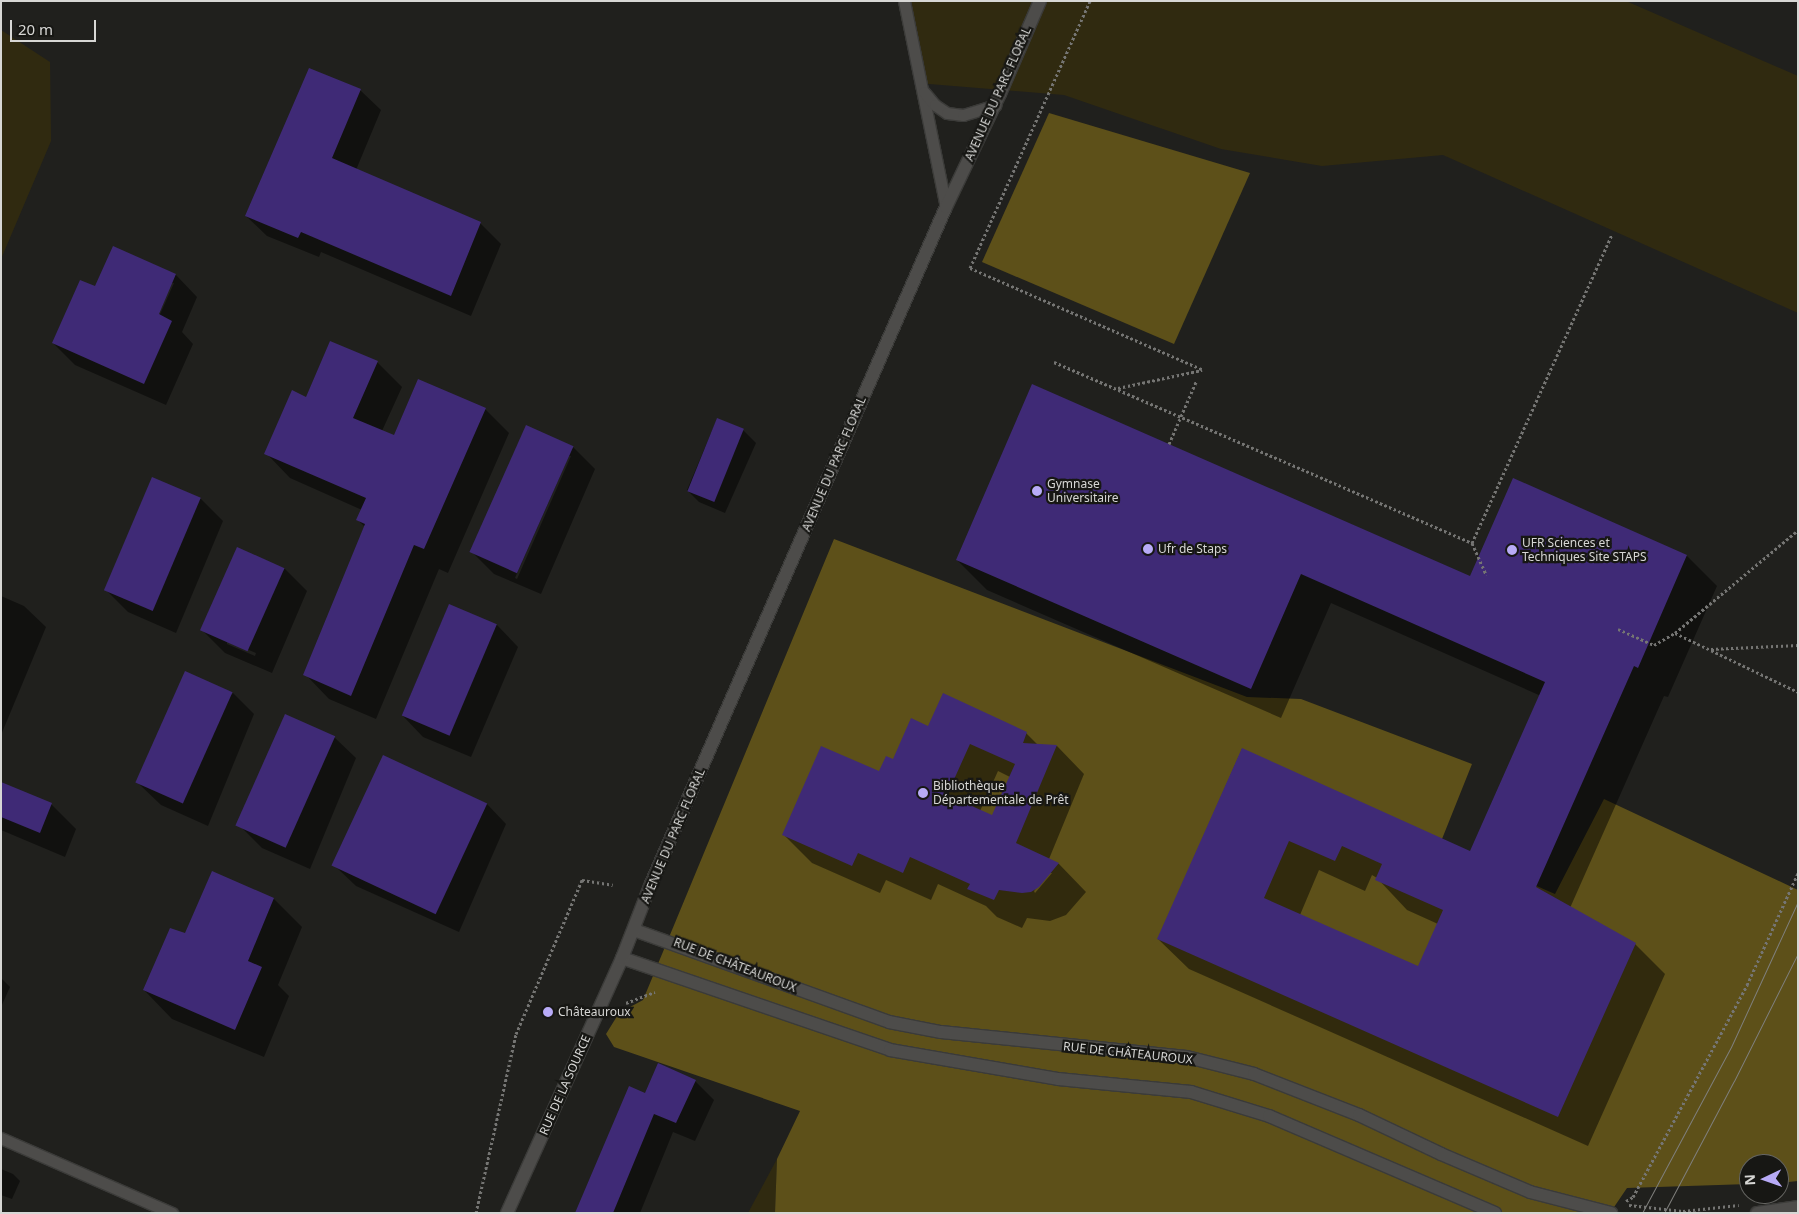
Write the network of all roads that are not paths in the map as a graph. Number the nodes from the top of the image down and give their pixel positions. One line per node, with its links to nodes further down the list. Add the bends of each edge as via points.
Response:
1 (904, 1): 3 (lane)
2 (1040, 1): 4 (street, AVENUE DU PARC FLORAL)
3 (923, 91): 4 (lane, via 946,113 964,115); 5 (lane)
4 (995, 105): 5 (street, AVENUE DU PARC FLORAL)
5 (946, 207): 6 (street, AVENUE DU PARC FLORAL, via 650,886)
6 (634, 930): 7 (street, RUE DE LA SOURCE); 13 (street, RUE DE CHÂTEAUROUX, via 889,1022 941,1032 1187,1057 1254,1074 1359,1115 1530,1192)
7 (622, 958): 11 (street, RUE DE LA SOURCE); 12 (street, via 890,1050 1058,1079 1191,1092 1269,1116)
8 (1, 1138): 10 (lane)
9 (1798, 1207): 14 (street)
10 (172, 1213)
11 (507, 1213)
12 (1496, 1213)
13 (1612, 1213)
14 (1757, 1213)

